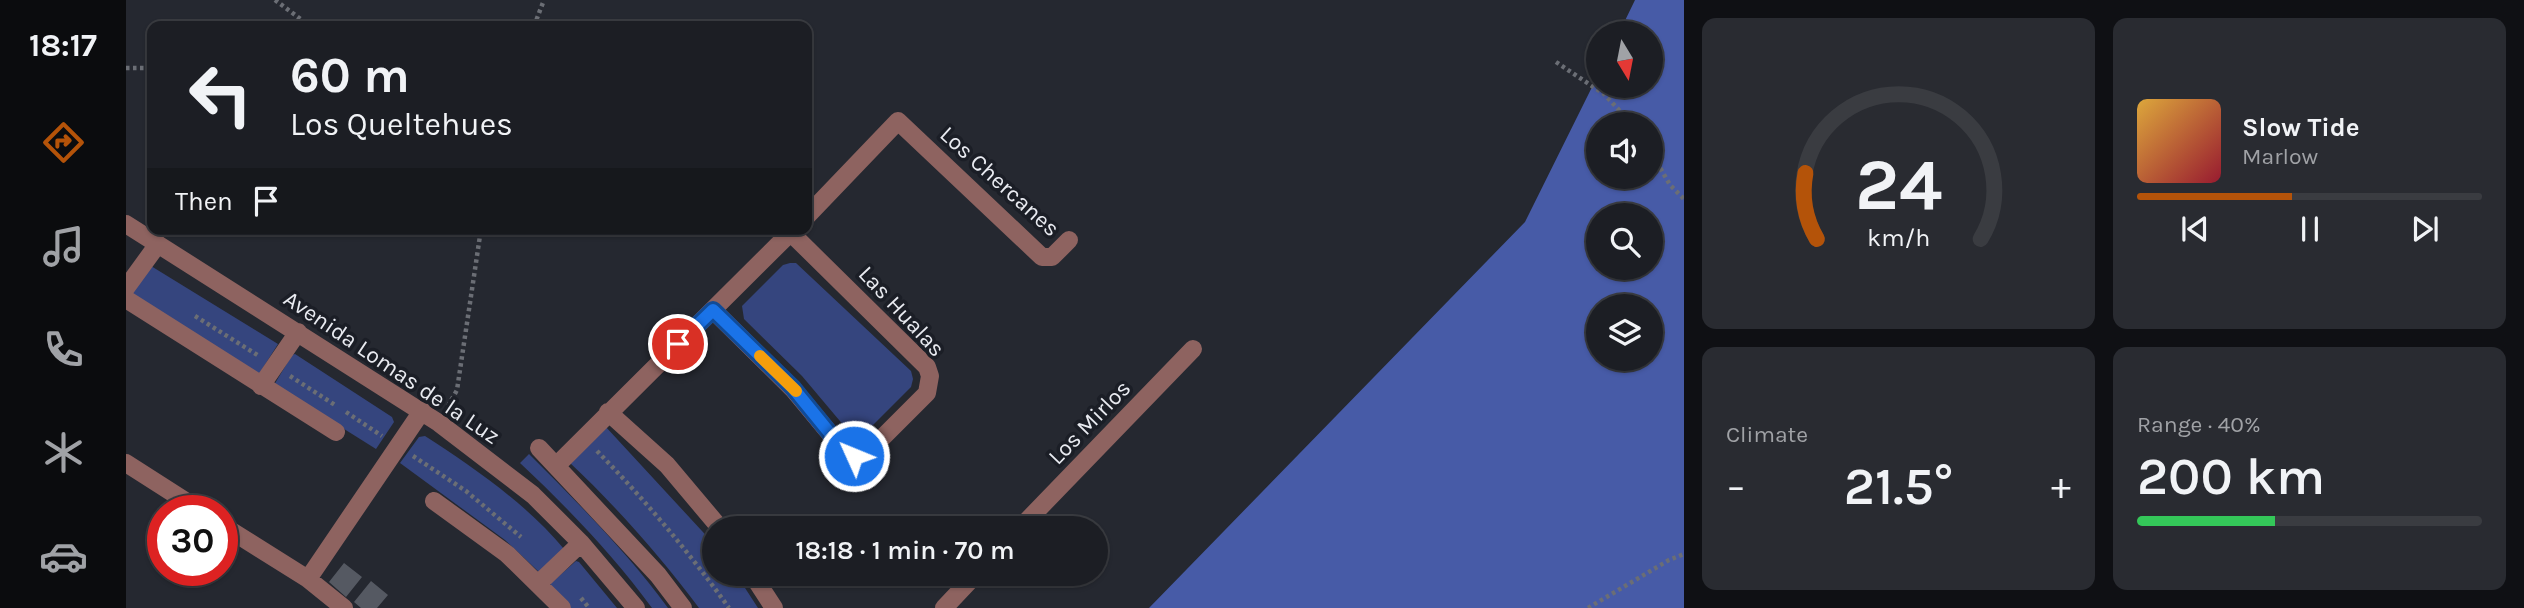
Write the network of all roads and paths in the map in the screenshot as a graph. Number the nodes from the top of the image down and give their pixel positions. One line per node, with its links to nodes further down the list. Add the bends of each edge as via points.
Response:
1 (275, 0): 3 (path)
2 (544, 0): 4 (path)
3 (303, 21)
4 (536, 21)
5 (1556, 62): 8 (path, via 1604,94)
6 (126, 68): 7 (path)
7 (147, 68)
8 (1621, 112)
9 (1663, 173): 10 (path)
10 (1684, 199)
11 (812, 211): 16 (street, Los Chercanes, via 898,121 1042,257 1052,257)
12 (126, 224): 17 (street, Avenida Lomas de la Luz)
13 (480, 235): 28 (path, via 457,390)
14 (789, 235): 20 (street)
15 (797, 235): 20 (street, Las Hualas, via 927,367 927,393 870,450 854,456 846,453 793,388)
16 (1069, 240)
17 (158, 244): 18 (street); 22 (street, Avenida Lomas de la Luz)
18 (126, 288)
19 (126, 299): 25 (street)
20 (713, 310): 27 (street)
21 (190, 313): 24 (path)
22 (298, 332): 24 (street); 26 (street, Avenida Lomas de la Luz)
23 (1193, 349): 38 (street, Los Mirlos)
24 (275, 366): 25 (street); 31 (path)
25 (261, 386): 29 (street)
26 (422, 411): 28 (street, Avenida Lomas de la Luz); 31 (street)
27 (608, 412): 30 (street); 37 (street, via 667,466)
28 (439, 422): 40 (street, Avenida Lomas de la Luz, via 533,495)
29 (336, 432)
30 (584, 437): 34 (street); 53 (path, via 634,489)
31 (397, 446): 41 (path, via 466,491); 44 (street)
32 (539, 448): 34 (street)
33 (126, 463): 35 (street)
34 (556, 465): 52 (street, via 659,575)
35 (176, 495)
36 (434, 501): 45 (street)
37 (710, 516)
38 (1032, 516)
39 (238, 535): 44 (street)
40 (581, 543): 43 (street); 51 (street, Avenida Lomas de la Luz)
41 (530, 545)
42 (1684, 554): 56 (path)
43 (555, 569): 45 (street); 50 (path)
44 (308, 579): 48 (street)
45 (539, 583): 49 (street)
46 (760, 586): 54 (street)
47 (965, 586): 55 (street)
48 (344, 608)
49 (562, 608)
50 (589, 608)
51 (636, 608)
52 (682, 608)
53 (729, 608)
54 (774, 608)
55 (944, 608)
56 (1588, 608)

